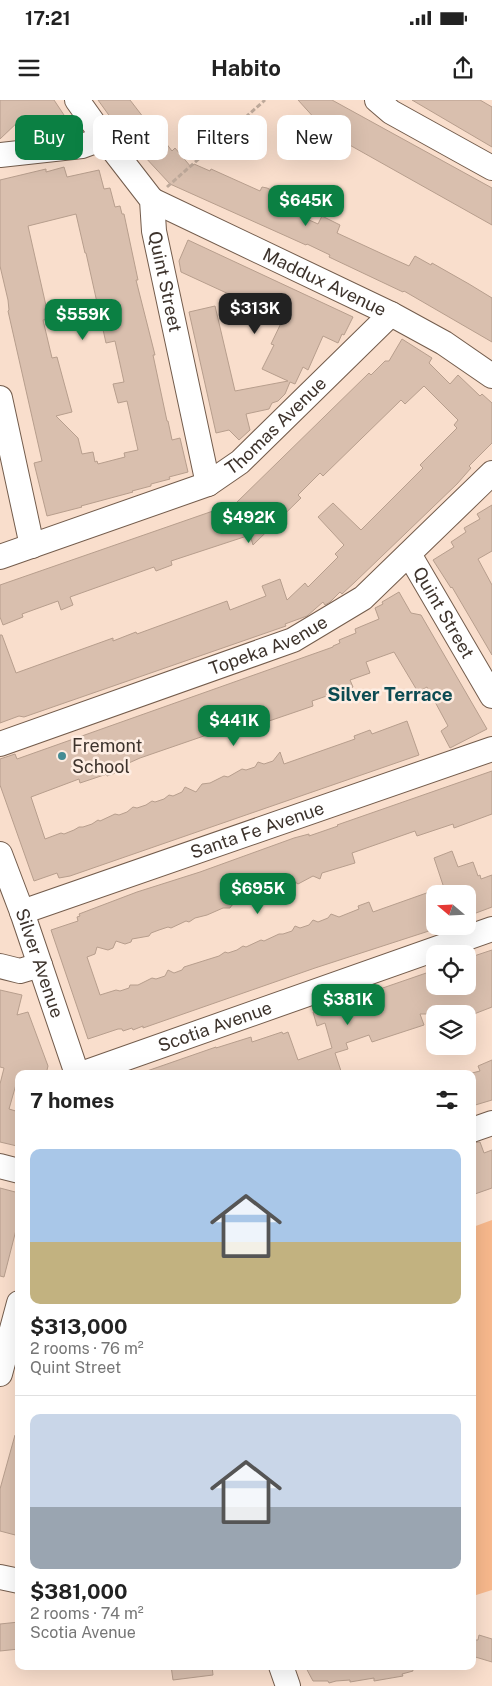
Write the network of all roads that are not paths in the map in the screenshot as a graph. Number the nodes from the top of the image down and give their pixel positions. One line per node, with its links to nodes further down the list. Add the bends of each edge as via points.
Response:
1 (77, 100): 3 (street)
2 (377, 100): 7 (street, via 391,112)
3 (93, 123)
4 (93, 142): 5 (street)
5 (0, 155)
6 (121, 160): 8 (street)
7 (492, 168)
8 (152, 200): 9 (street, Maddux Avenue); 13 (street, Quint Street, via 154,231)
9 (391, 314): 10 (street, Maddux Avenue, via 444,343); 13 (street, Thomas Avenue, via 240,462)
10 (492, 376)
11 (0, 398): 14 (street)
12 (492, 473): 15 (street, Topeka Avenue)
13 (208, 484): 14 (street, Thomas Avenue)
14 (32, 546): 16 (street, Thomas Avenue)
15 (409, 554): 17 (street, Quint Street); 18 (street, Topeka Avenue, via 363,598 293,640)
16 (0, 557)
17 (492, 696)
18 (0, 744)
19 (492, 749): 21 (street, Santa Fe Avenue)
20 (0, 854): 21 (street, Silver Avenue)
21 (22, 912): 23 (street, Silver Avenue)
22 (492, 929): 26 (street, Scotia Avenue)
23 (40, 965): 24 (street, via 20,971); 25 (street, Silver Avenue)
24 (0, 966)
25 (78, 1070)
26 (90, 1070)
27 (492, 1123): 28 (street)
28 (476, 1129)
29 (0, 1166): 30 (street)
30 (15, 1170)
31 (15, 1322): 32 (street)
32 (5, 1367)
33 (0, 1577): 34 (street)
34 (15, 1580)
35 (282, 1670): 36 (street)
36 (288, 1686)

